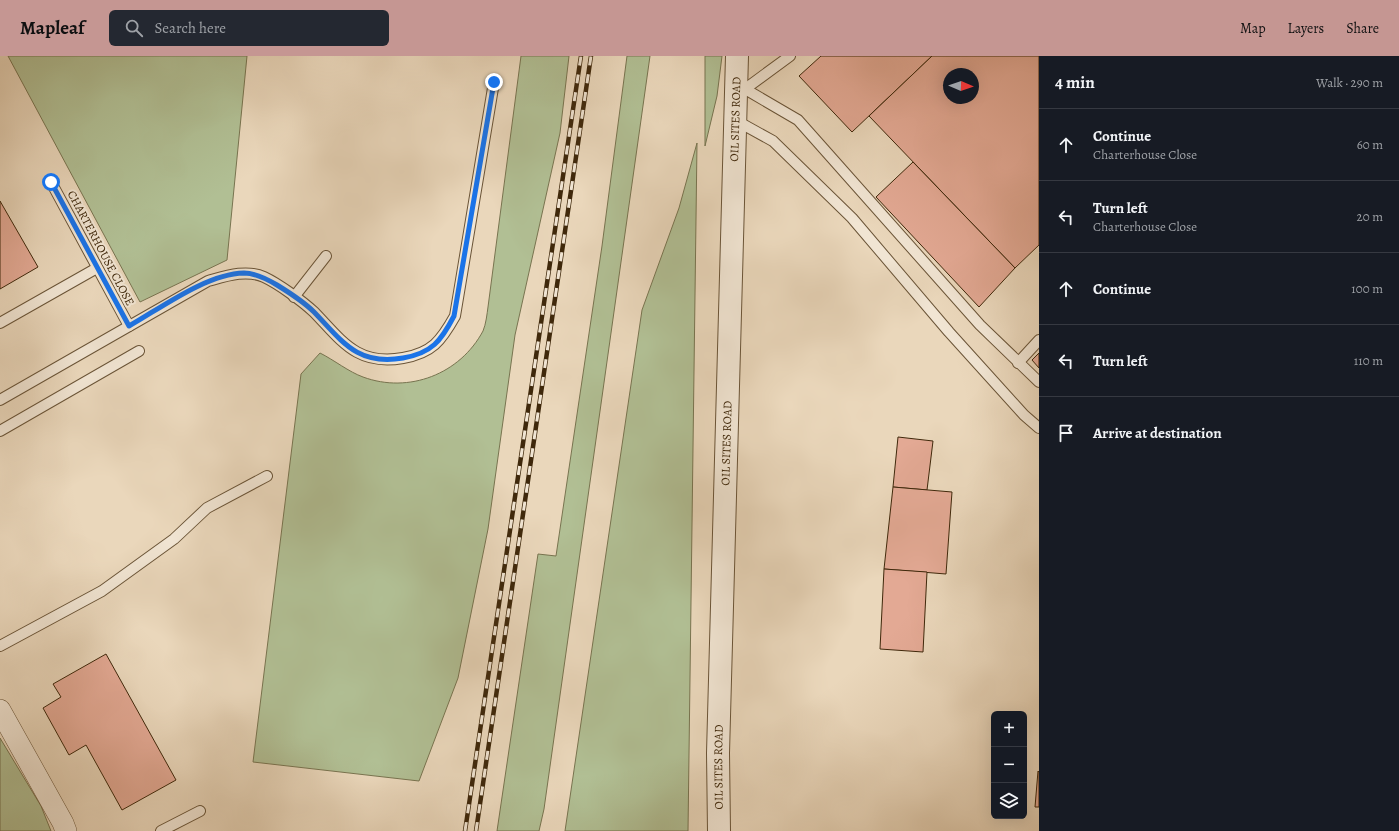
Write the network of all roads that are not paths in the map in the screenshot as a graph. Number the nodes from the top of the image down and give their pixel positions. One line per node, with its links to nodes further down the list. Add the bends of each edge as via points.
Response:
1 (737, 56): 5 (street, OIL SITES ROAD)
2 (790, 56): 3 (lane)
3 (778, 61): 5 (lane)
4 (494, 82): 10 (lane, CHARTERHOUSE CLOSE, via 454,316 436,345 420,355 399,359 378,359 358,353 338,339 313,311)
5 (740, 88): 6 (street, OIL SITES ROAD); 15 (lane, via 798,120 980,325)
6 (735, 120): 18 (lane, via 773,141 852,218 949,332 1024,415); 26 (street, OIL SITES ROAD, via 718,729)
7 (51, 182): 9 (lane, CHARTERHOUSE CLOSE)
8 (326, 256): 10 (lane)
9 (97, 268): 11 (lane); 12 (lane, CHARTERHOUSE CLOSE)
10 (294, 297): 12 (lane, CHARTERHOUSE CLOSE, via 264,277 245,273 208,281)
11 (0, 323)
12 (129, 326): 17 (lane, CHARTERHOUSE CLOSE)
13 (1039, 340): 15 (lane)
14 (139, 351): 19 (lane)
15 (1018, 363): 16 (lane)
16 (1039, 382)
17 (0, 400)
18 (1039, 428)
19 (0, 431)
20 (267, 476): 21 (lane, via 208,508 174,539 102,591)
21 (0, 646)
22 (0, 710): 24 (street)
23 (200, 811): 25 (lane)
24 (66, 831)
25 (161, 831)
26 (719, 831)

